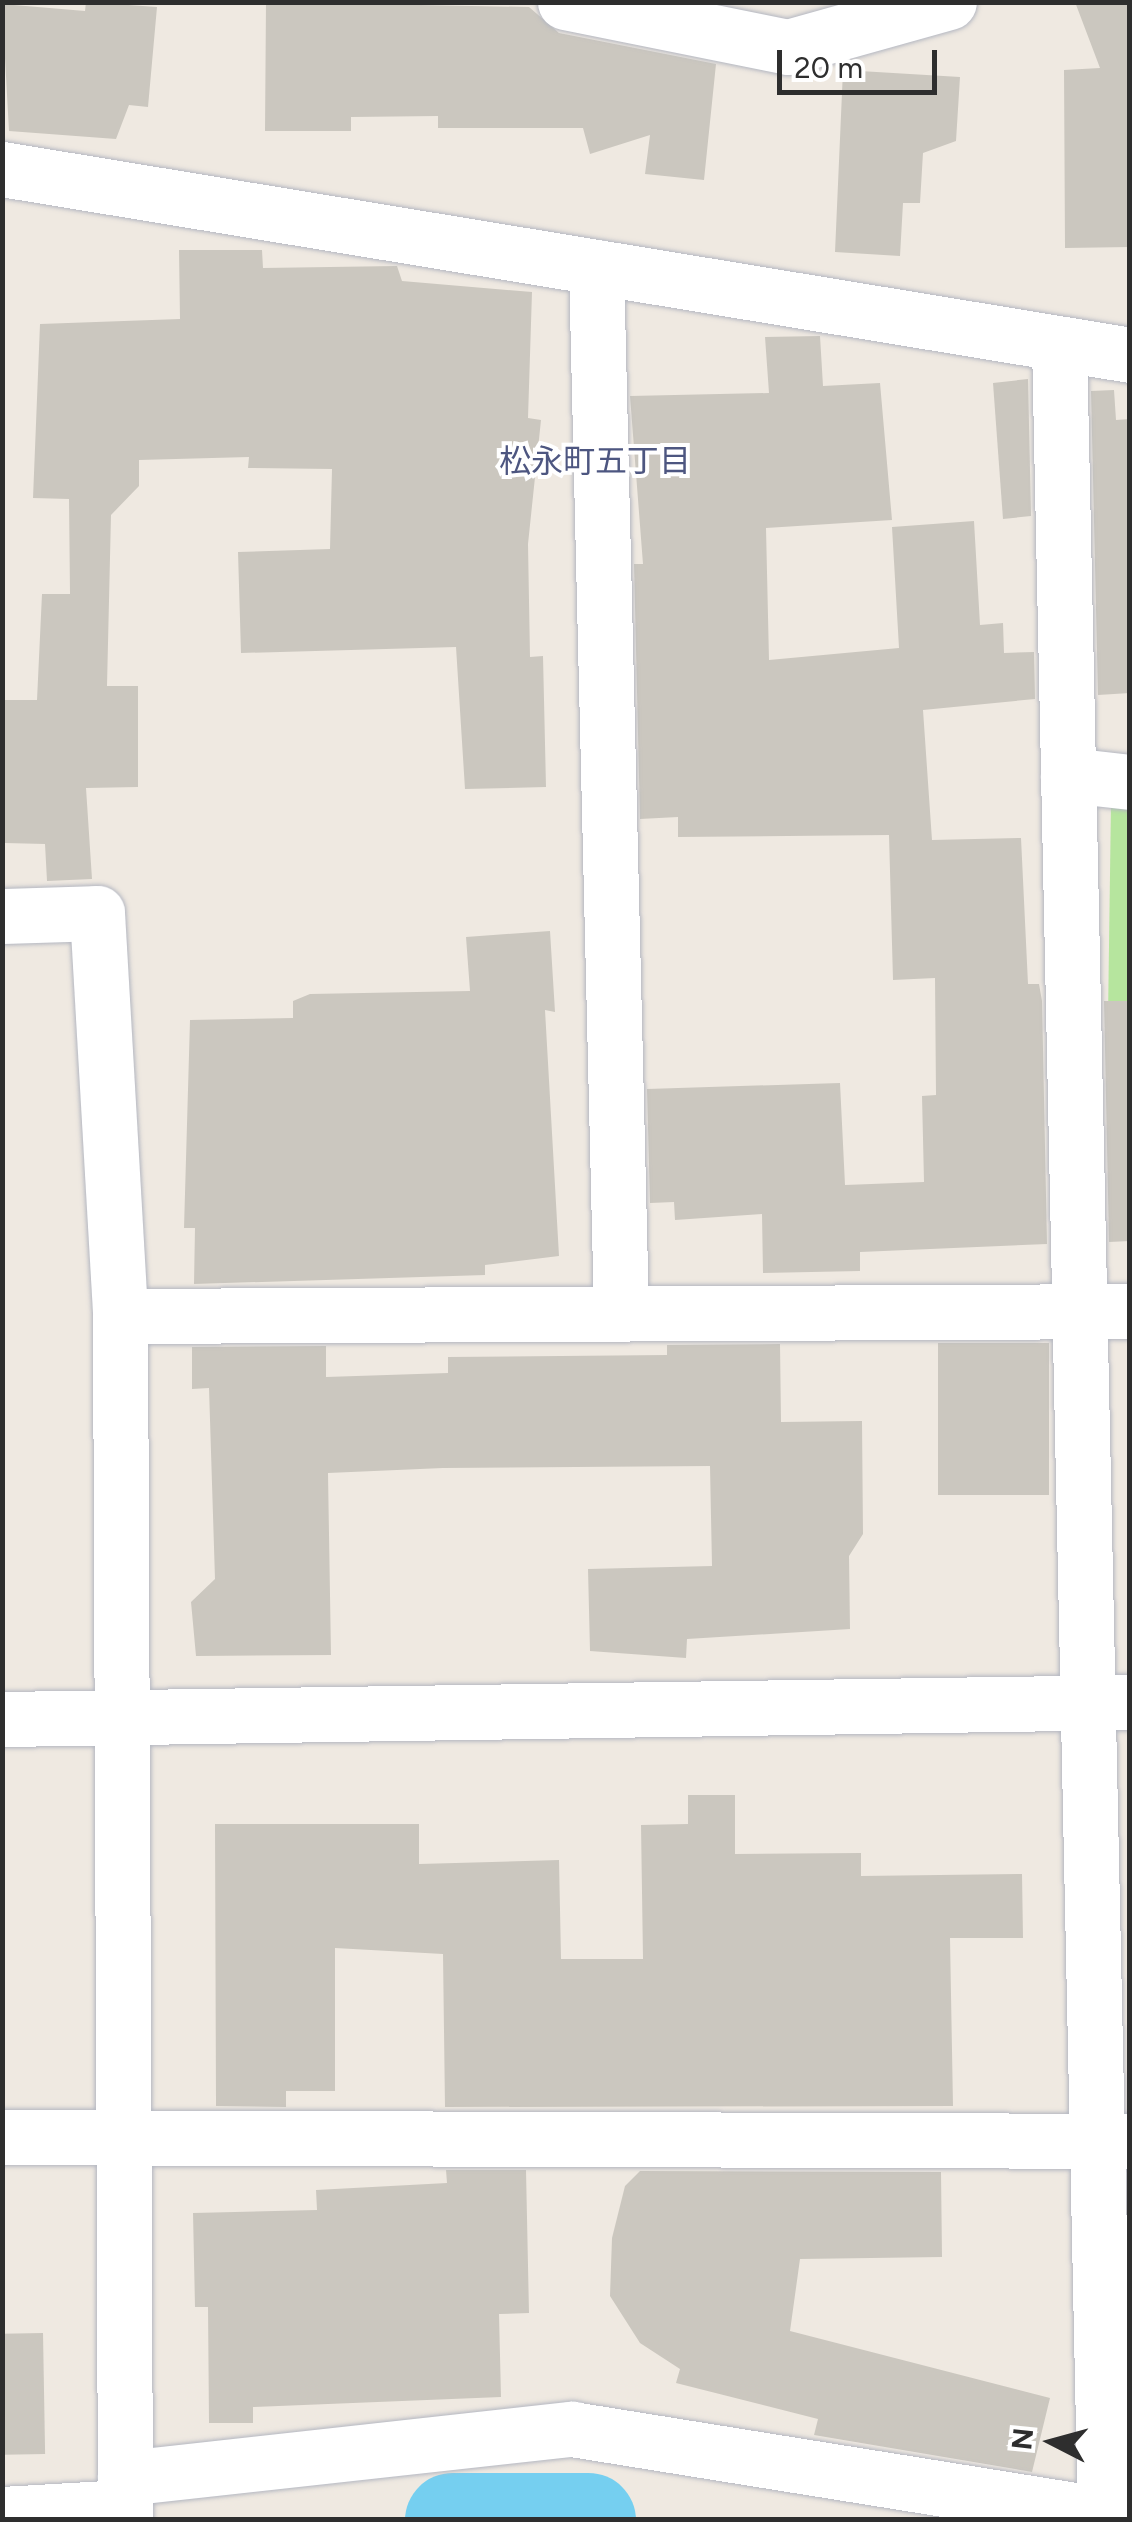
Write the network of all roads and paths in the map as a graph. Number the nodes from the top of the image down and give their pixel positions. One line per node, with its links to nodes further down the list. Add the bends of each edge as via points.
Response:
1 (565, 2): 2 (street, via 788,47)
2 (949, 2)
3 (2, 169): 4 (street)
4 (596, 267): 5 (street); 11 (street)
5 (1059, 344): 6 (street); 7 (street)
6 (1130, 355)
7 (1068, 776): 8 (street); 10 (street)
8 (1130, 782)
9 (2, 916): 12 (street, via 97,913)
10 (1104, 1311): 11 (street); 13 (street)
11 (621, 1314): 12 (street)
12 (120, 1316): 14 (street)
13 (1112, 1703): 14 (street); 18 (street)
14 (126, 1715): 15 (street); 16 (street)
15 (2, 1720)
16 (120, 2136): 17 (street); 18 (street); 19 (street)
17 (2, 2137)
18 (1114, 2141): 21 (street)
19 (125, 2502): 20 (street); 21 (street, via 572,2429)
20 (2, 2514)
21 (1117, 2517)

